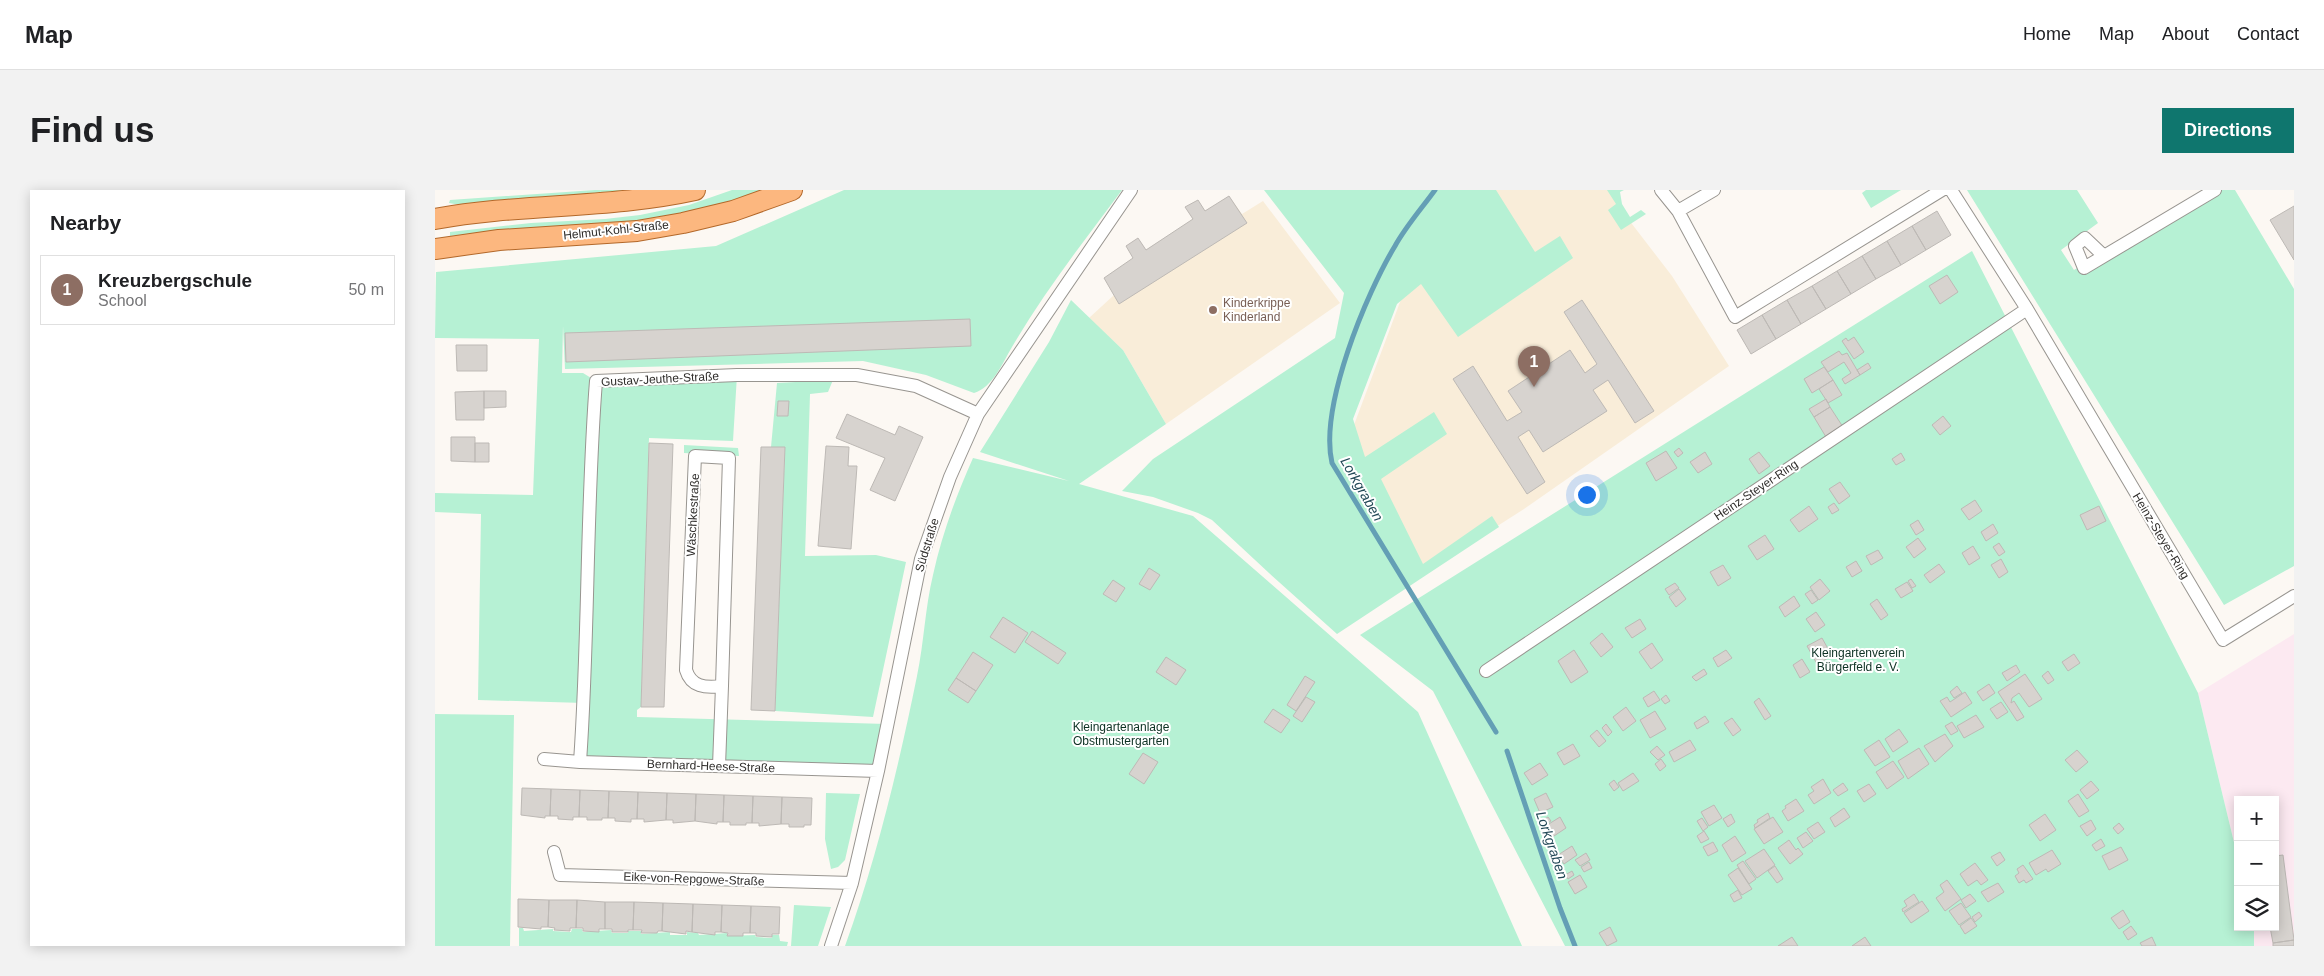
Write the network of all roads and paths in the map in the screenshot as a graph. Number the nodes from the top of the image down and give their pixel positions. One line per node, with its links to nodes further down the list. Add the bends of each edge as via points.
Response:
1 (695, 190): 10 (main road, via 606,204 521,208)
2 (792, 190): 11 (main road, Helmut-Kohl-Straße, via 733,211 665,226 499,240)
3 (1131, 190): 14 (street, Südstraße)
4 (1661, 190): 9 (street)
5 (1714, 190): 9 (street)
6 (1942, 190): 9 (street, via 1735,317)
7 (1951, 190): 13 (street, Heinz-Steyer-Ring)
8 (2215, 190): 12 (street)
9 (1678, 211)
10 (435, 219)
11 (435, 249)
12 (2104, 256)
13 (2027, 310): 15 (street, Heinz-Steyer-Ring, via 2223,640); 16 (street, Heinz-Steyer-Ring)
14 (978, 414): 19 (street, Gustav-Jeuthe-Straße, via 916,386 857,375 737,375 596,381 591,440 585,694); 21 (street, Südstraße, via 950,477 921,559)
15 (2294, 596)
16 (1486, 671)
17 (722, 686): 17 (street, Wäschkestraße, via 729,458 695,456 685,670 689,679 699,686); 20 (street, Wäschkestraße)
18 (545, 758): 19 (street, Bernhard-Heese-Straße)
19 (580, 762): 20 (street, Bernhard-Heese-Straße)
20 (719, 766): 21 (street, Bernhard-Heese-Straße)
21 (879, 771): 23 (street, Südstraße)
22 (554, 852): 23 (street, Eike-von-Repgowe-Straße, via 560,875)
23 (852, 884): 24 (street, Südstraße)
24 (831, 946)

